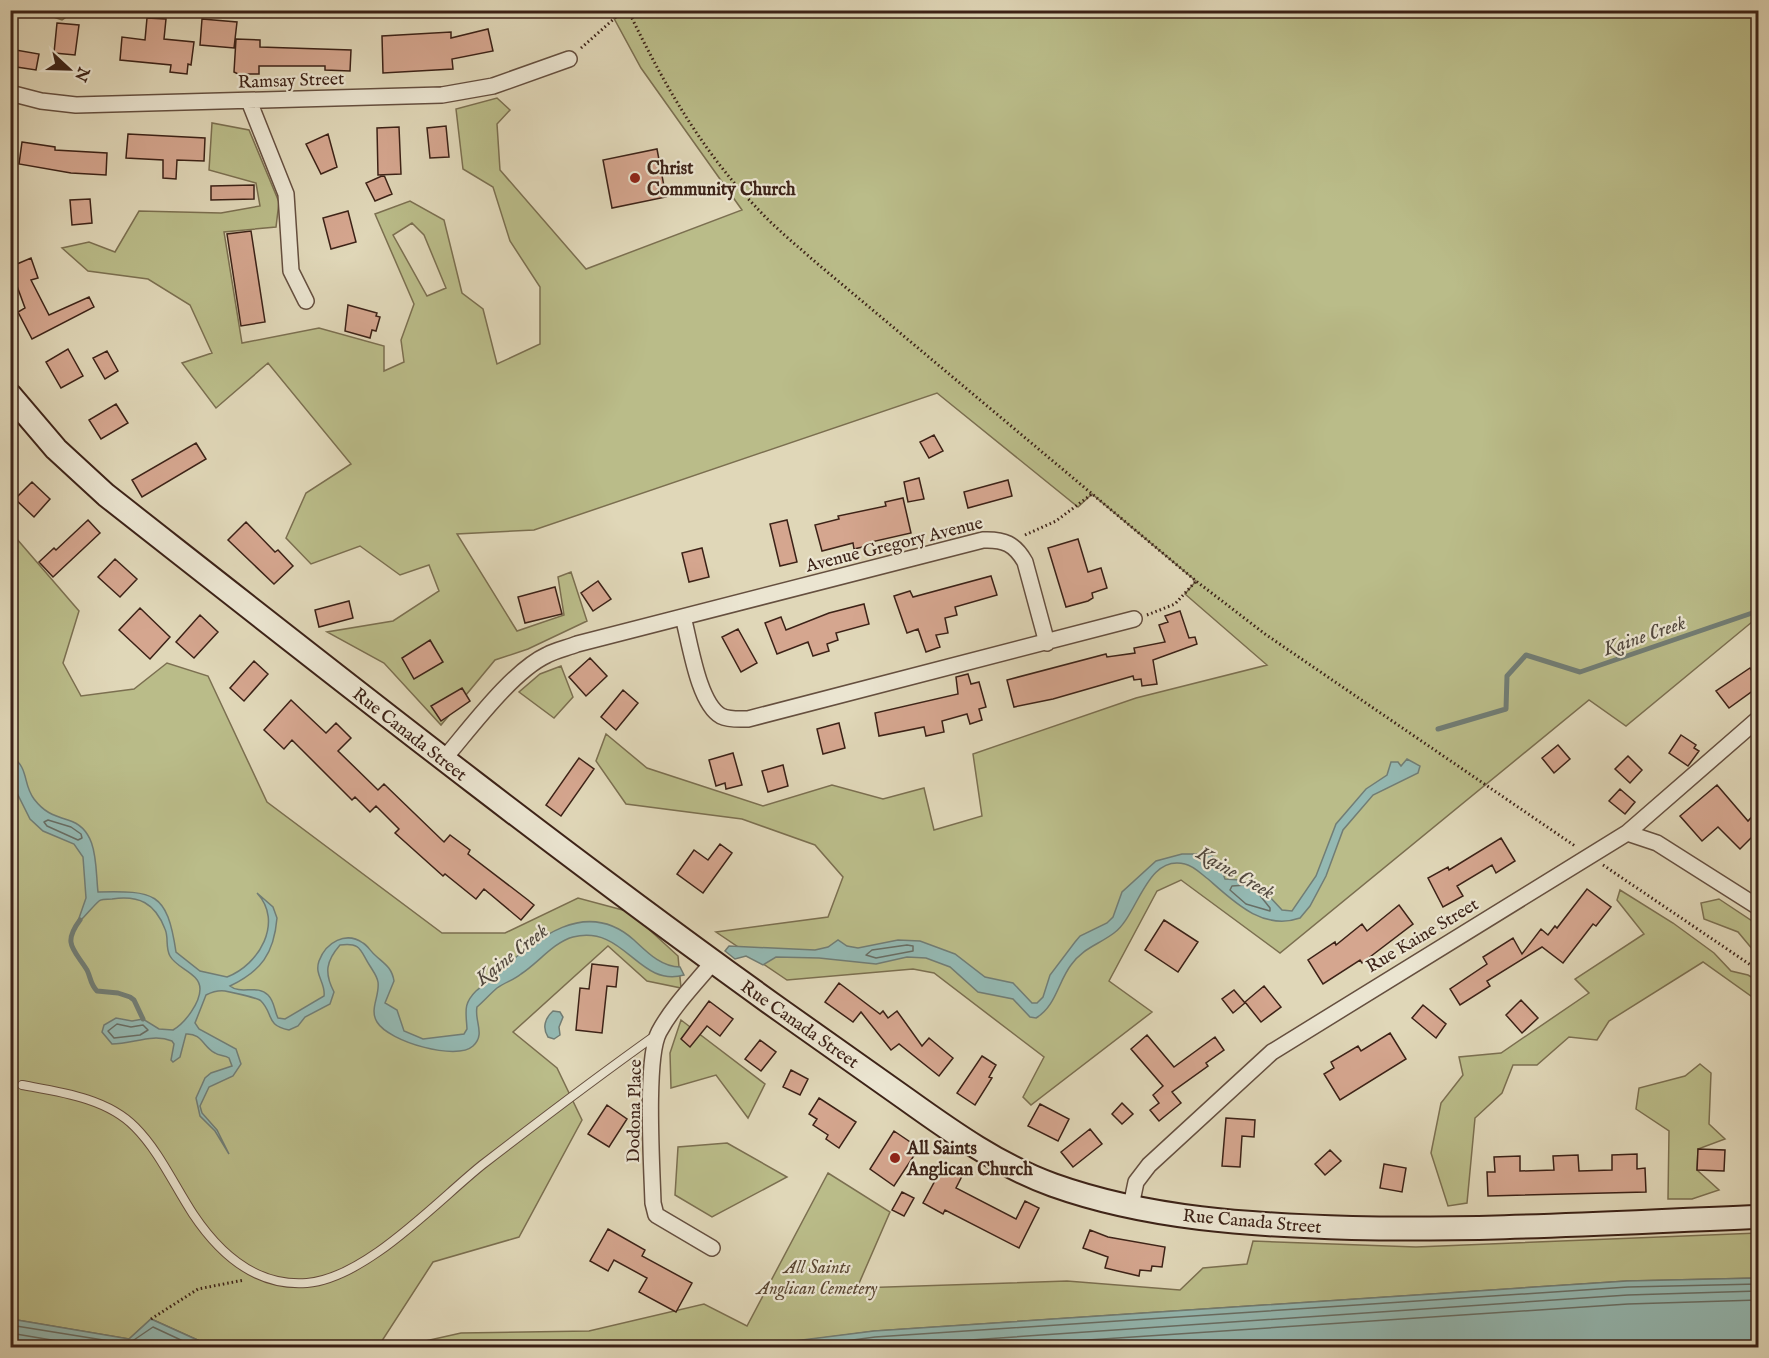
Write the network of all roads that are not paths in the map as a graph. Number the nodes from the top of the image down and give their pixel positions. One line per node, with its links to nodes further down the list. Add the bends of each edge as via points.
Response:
1 (568, 60): 3 (street, Ramsay Street, via 459,94)
2 (10, 93): 3 (street, Ramsay Street, via 67,104)
3 (249, 101): 4 (street, via 286,194 291,271)
4 (306, 301)
5 (10, 395): 10 (main road, Rue Canada Street, via 56,449 106,495)
6 (683, 617): 8 (street, via 704,695 722,717 735,719 748,719); 8 (street, Avenue Gregory Avenue, via 984,540 1008,542 1019,551); 10 (street, Avenue Gregory Avenue, via 547,654 512,682)
7 (1134, 620): 8 (street)
8 (1047, 643)
9 (1758, 719): 11 (street, Rue Kaine Street)
10 (443, 760): 13 (main road, Rue Canada Street)
11 (1627, 833): 12 (street, via 1657,843); 16 (street, Rue Kaine Street, via 1272,1052 1149,1165 1136,1182)
12 (1758, 907)
13 (713, 962): 14 (street, Dodona Place); 16 (main road, Rue Canada Street, via 957,1135 1053,1185)
14 (658, 1034): 15 (lane, via 482,1166 368,1259 308,1283 260,1277 235,1262 207,1235 134,1125 90,1101); 18 (street, Dodona Place, via 652,1072 656,1215)
15 (22, 1085)
16 (1131, 1206): 17 (main road, Rue Canada Street, via 1255,1224 1410,1229)
17 (1758, 1217)
18 (712, 1248)

